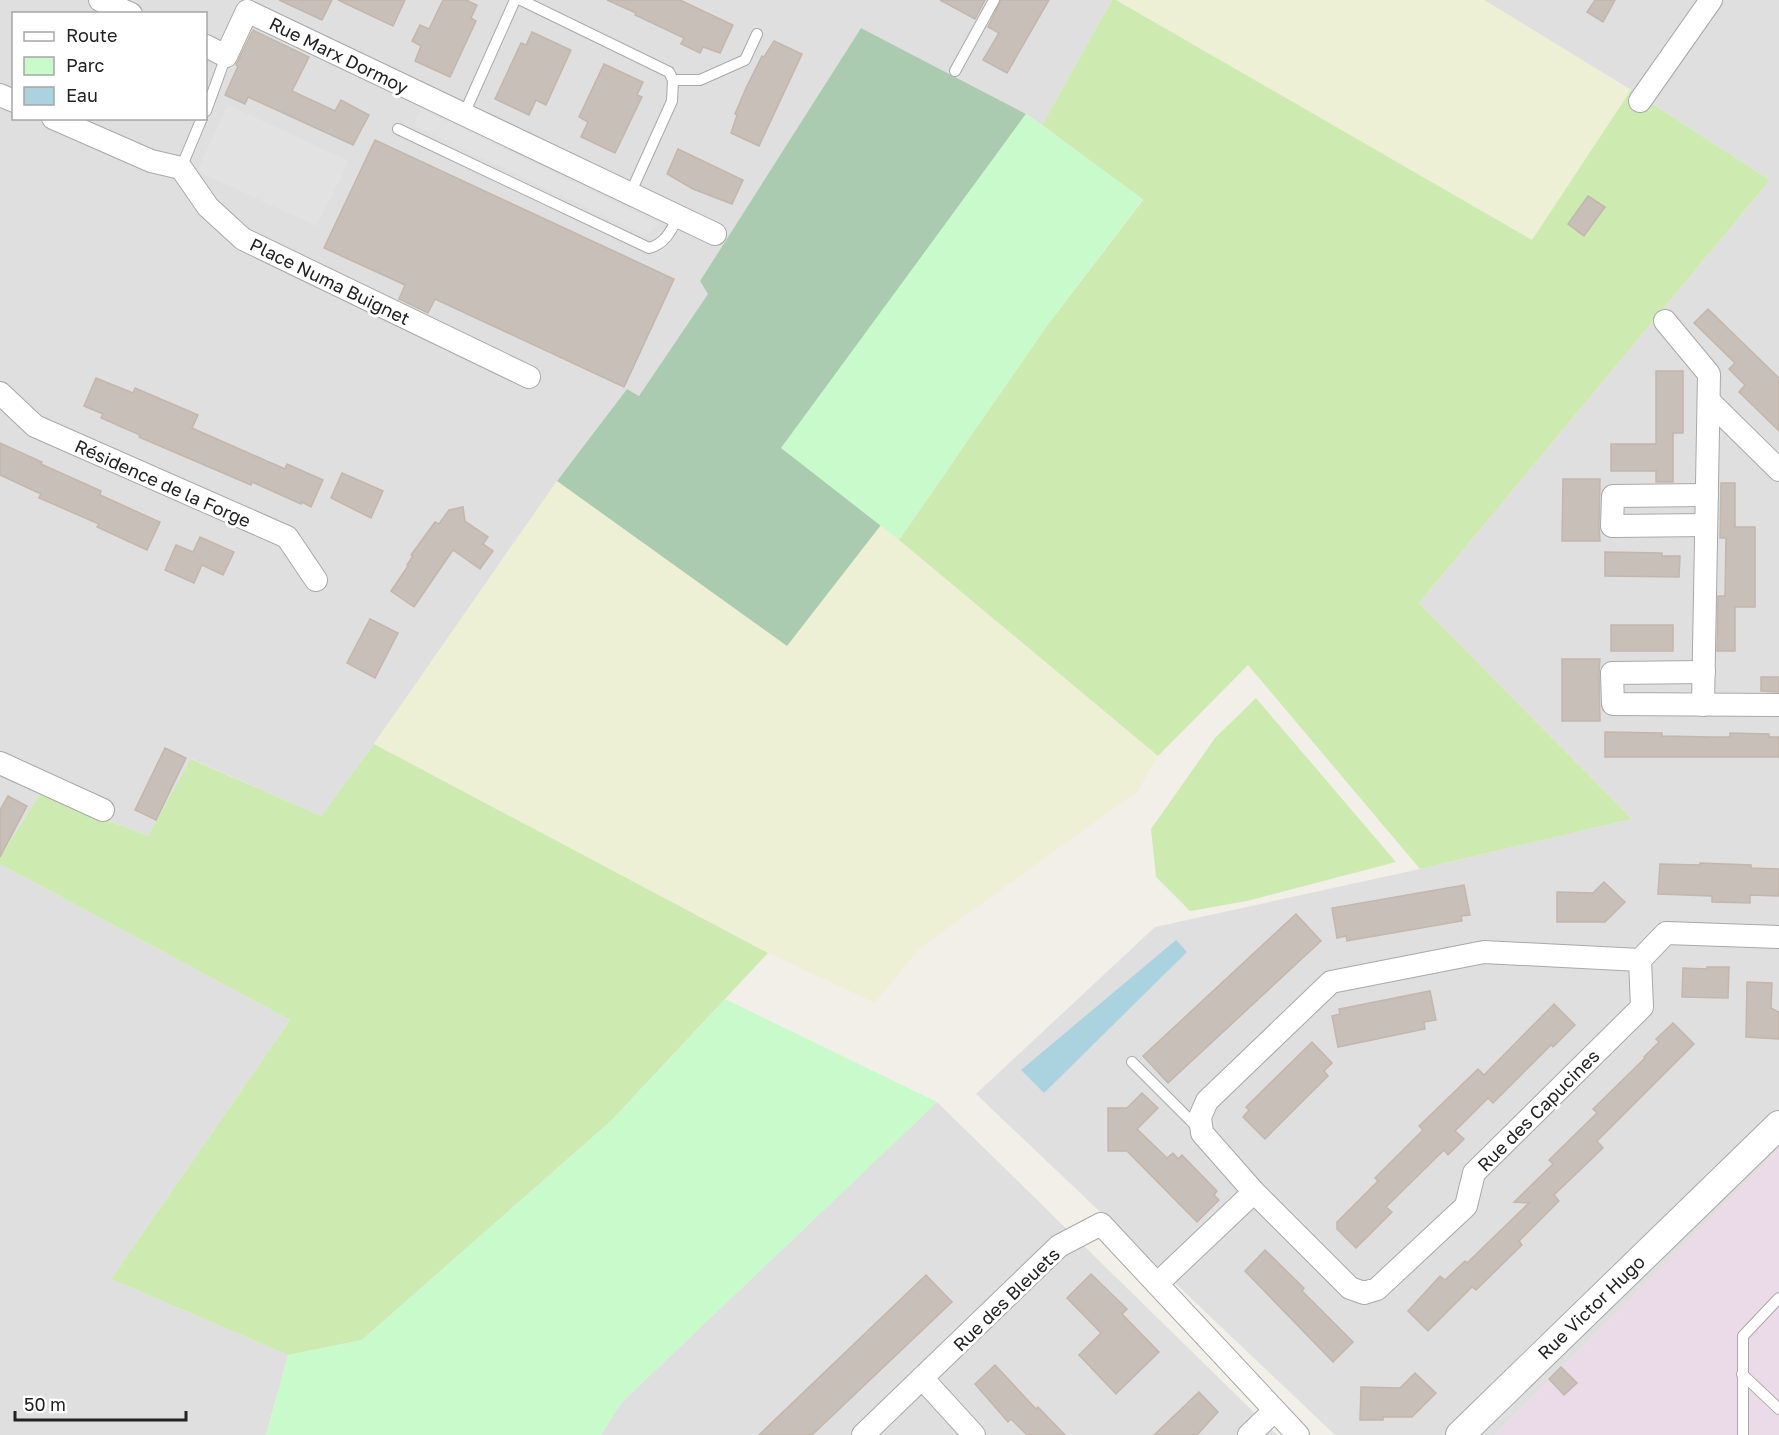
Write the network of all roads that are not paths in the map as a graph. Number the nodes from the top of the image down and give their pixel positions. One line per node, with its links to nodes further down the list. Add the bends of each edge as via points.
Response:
1 (100, 0): 7 (street)
2 (515, 0): 14 (lane)
3 (520, 0): 11 (lane, via 669,72)
4 (994, 0): 10 (lane)
5 (1711, 0): 12 (street)
6 (250, 6): 9 (street, Rue Marx Dormoy); 14 (street, Rue Marx Dormoy)
7 (127, 12)
8 (757, 34): 11 (lane, via 745,60 700,80)
9 (216, 51): 13 (lane)
10 (955, 71)
11 (673, 80): 19 (lane, via 672,101)
12 (1640, 101)
13 (207, 105)
14 (464, 114): 19 (street, Rue Marx Dormoy)
15 (58, 120): 18 (street, via 151,161)
16 (201, 120): 18 (lane)
17 (398, 129): 20 (lane, via 649,248 667,238)
18 (181, 168): 23 (street, Place Numa Buignet, via 208,207 243,239)
19 (630, 194): 20 (street, Rue Marx Dormoy)
20 (678, 217): 21 (street, Rue Marx Dormoy)
21 (715, 234)
22 (1665, 321): 25 (street, via 1709,374)
23 (529, 377)
24 (0, 393): 29 (street, Résidence de la Forge, via 35,426 287,537)
25 (1709, 401): 26 (street); 27 (street)
26 (1779, 470)
27 (1707, 495): 28 (street); 28 (street, via 1613,496 1612,526)
28 (1706, 525): 30 (street)
29 (316, 580)
30 (1704, 672): 31 (street); 31 (street, via 1612,672 1613,704)
31 (1703, 705): 32 (street)
32 (1779, 705)
33 (0, 763): 34 (street)
34 (103, 810)
35 (1779, 937): 36 (street, via 1666,933)
36 (1640, 960): 39 (street, via 1485,952 1331,982 1207,1101 1200,1117); 40 (street, Rue des Capucines, via 1642,1006 1474,1173 1466,1206 1377,1289 1364,1293 1350,1288)
37 (1132, 1062): 39 (lane)
38 (1779, 1125): 51 (street, Rue Victor Hugo)
39 (1202, 1133): 40 (street, Rue des Capucines)
40 (1254, 1192): 41 (street)
41 (1157, 1284): 44 (street, Rue des Bleuets, via 1101,1224 1059,1246); 46 (street, Rue des Bleuets)
42 (1779, 1298): 43 (lane, via 1743,1336)
43 (1742, 1374): 45 (lane); 52 (lane)
44 (922, 1378): 47 (street, Rue des Bleuets); 48 (street)
45 (1779, 1409)
46 (1274, 1411): 49 (street); 50 (street, Rue des Bleuets)
47 (863, 1435)
48 (974, 1435)
49 (1249, 1435)
50 (1298, 1435)
51 (1460, 1435)
52 (1743, 1435)

